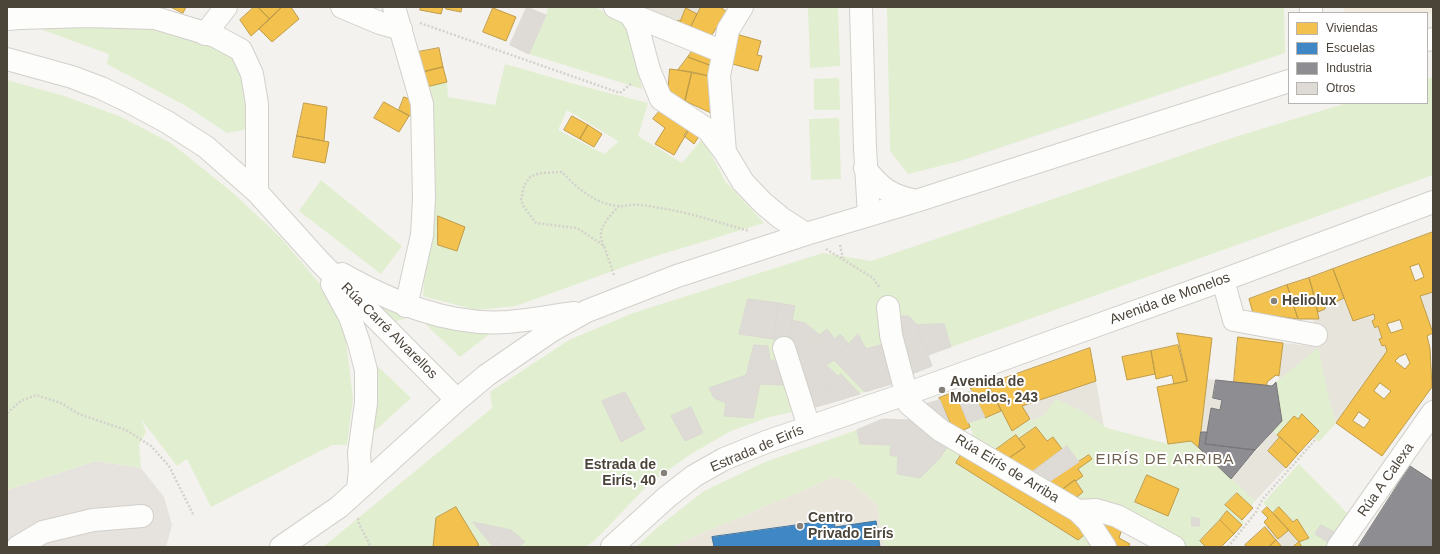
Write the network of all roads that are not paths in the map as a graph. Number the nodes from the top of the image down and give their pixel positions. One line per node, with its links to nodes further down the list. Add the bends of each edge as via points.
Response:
1 (156, 7): 9 (street)
2 (226, 7): 11 (street)
3 (342, 7): 10 (street, via 380,23)
4 (394, 7): 10 (street)
5 (742, 7): 12 (street, via 728,30)
6 (861, 7): 16 (street)
7 (622, 11): 12 (street); 15 (street, via 637,25 648,70 661,99 708,130)
8 (7, 20): 9 (street, via 87,16 154,18)
9 (173, 24): 11 (street)
10 (409, 26): 24 (street, via 422,104 424,199 422,235)
11 (206, 34): 17 (street, via 241,50 252,74 257,104)
12 (724, 52): 15 (street, via 719,76)
13 (7, 59): 17 (street, Rúa Carré Alvarellos, via 72,77 128,101 206,147)
14 (1288, 81): 18 (street)
15 (724, 152): 21 (street, via 743,182 763,203)
16 (866, 168): 18 (street, via 875,181 888,192); 20 (street)
17 (256, 192): 22 (street, Rúa Carré Alvarellos)
18 (916, 201): 20 (street)
19 (1433, 202): 23 (street, Avenida de Monelos)
20 (869, 215): 21 (street)
21 (806, 234): 26 (street, via 676,276)
22 (320, 262): 24 (street, Rúa Carré Alvarellos, via 372,291); 30 (street, Rúa Carré Alvarellos); 33 (street, via 350,317 366,370 366,403 359,453)
23 (1223, 280): 27 (street, via 1234,320); 29 (street, Avenida de Monelos)
24 (406, 306): 26 (street, Rúa Carré Alvarellos, via 457,319 482,322 506,322)
25 (888, 307): 29 (street, via 891,335)
26 (587, 311): 30 (street, via 517,354)
27 (1316, 335)
28 (784, 348): 32 (street, Estrada de Eirís)
29 (906, 394): 32 (street, Estrada de Eirís); 34 (street, Rúa Eirís de Arriba, via 910,404 940,430)
30 (457, 400): 33 (street)
31 (1433, 412): 41 (street, Rúa A Calexa)
32 (809, 426): 38 (street, Estrada de Eirís, via 724,459 694,476)
33 (357, 501): 37 (street, via 339,507)
34 (1078, 511): 39 (street, Rúa Eirís de Arriba); 40 (street, via 1096,510 1117,516)
35 (142, 516): 36 (street, via 93,520 43,532)
36 (18, 547)
37 (281, 547)
38 (612, 547)
39 (1105, 547)
40 (1174, 547)
41 (1338, 547)

